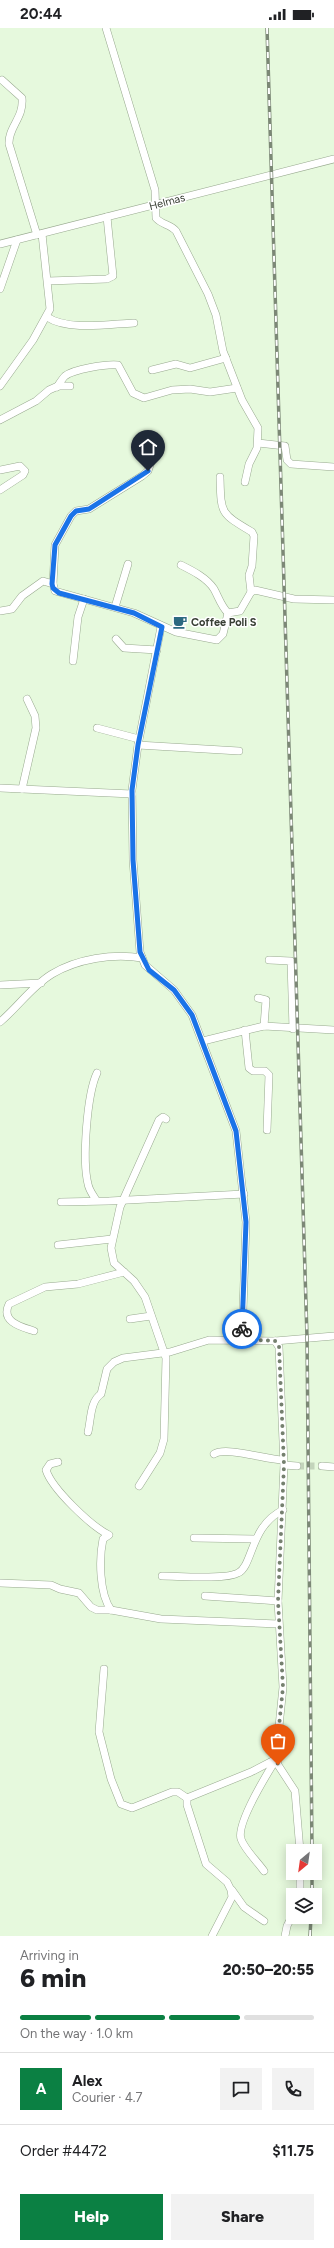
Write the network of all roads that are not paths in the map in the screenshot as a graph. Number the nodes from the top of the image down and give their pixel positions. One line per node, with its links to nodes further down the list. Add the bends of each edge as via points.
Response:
1 (106, 28): 4 (street, via 155,190)
2 (2, 80): 6 (street, via 22,98 20,115 10,131 9,144)
3 (334, 159): 4 (street, Helmas)
4 (155, 205): 5 (street, Helmas); 13 (street, via 156,218 163,224 172,226 176,231 206,288 216,315)
5 (107, 217): 6 (street, Helmas); 9 (street, via 113,276 107,279)
6 (40, 234): 7 (street, Helmas); 9 (street)
7 (17, 240): 8 (street, Helmas); 10 (street)
8 (0, 244)
9 (48, 281): 11 (street, via 50,302)
10 (0, 289)
11 (47, 317): 12 (street, via 60,324 73,325); 15 (street)
12 (134, 323)
13 (226, 358): 14 (street, via 190,368 176,364); 18 (street)
14 (152, 370)
15 (0, 386)
16 (70, 386): 17 (street)
17 (57, 387): 18 (street, via 64,377 72,372 111,364 118,365 133,393 144,398 172,390 210,392); 19 (street)
18 (237, 388): 20 (street, via 255,421)
19 (0, 420)
20 (258, 443): 22 (street, via 285,446 287,460 291,464); 25 (street, via 248,464)
21 (151, 462): 29 (street, via 148,471 142,476 89,509 76,511 71,516 55,545)
22 (334, 467)
23 (0, 470): 26 (street, via 20,466 25,471)
24 (220, 476): 30 (street, via 222,509 225,515 252,532 254,536 249,575)
25 (245, 482)
26 (0, 490)
27 (128, 564): 33 (street)
28 (181, 565): 35 (street, via 213,588 222,608)
29 (52, 584): 31 (street, via 59,593); 34 (street, via 43,581 22,596 12,609)
30 (251, 592): 32 (street, via 259,590 294,599); 35 (street, via 240,611)
31 (84, 599): 33 (street); 39 (street, via 77,624)
32 (334, 600)
33 (115, 607): 36 (street, via 146,618)
34 (0, 611)
35 (228, 613): 36 (street, via 223,634 217,640)
36 (162, 627): 38 (street)
37 (116, 639): 38 (street, via 124,648)
38 (157, 650): 42 (street)
39 (74, 661)
40 (27, 699): 45 (street, via 35,716 36,728)
41 (97, 728): 42 (street)
42 (139, 742): 43 (street); 46 (street)
43 (239, 751)
44 (0, 788): 45 (street)
45 (22, 789): 46 (street)
46 (132, 794): 47 (street, via 133,860)
47 (142, 958): 49 (street, via 126,955 80,963 53,974); 57 (street, via 149,970 166,982 181,998 192,1015)
48 (269, 960): 54 (street, via 291,962)
49 (41, 983): 50 (street); 52 (street)
50 (0, 985)
51 (258, 998): 53 (street, via 266,1000)
52 (0, 1022)
53 (264, 1026): 54 (street); 55 (street)
54 (293, 1029): 56 (street)
55 (245, 1030): 57 (street); 60 (street, via 249,1068 253,1071 265,1071 269,1075)
56 (334, 1030)
57 (203, 1041): 61 (street, via 236,1131)
58 (98, 1073): 62 (street, via 91,1088 86,1142 87,1183)
59 (166, 1119): 63 (street, via 161,1118)
60 (267, 1130)
61 (244, 1194): 63 (street); 72 (street, via 246,1222)
62 (96, 1200): 63 (street); 64 (street)
63 (125, 1200): 65 (street, via 120,1207)
64 (61, 1202)
65 (112, 1239): 66 (street); 67 (street, via 111,1258)
66 (58, 1245)
67 (124, 1272): 68 (street, via 140,1288); 70 (street, via 78,1284 45,1287 4,1308 5,1320 10,1324)
68 (151, 1316): 69 (street); 74 (street)
69 (130, 1319)
70 (34, 1331)
71 (334, 1336): 73 (street)
72 (242, 1339): 73 (street); 74 (street, via 209,1340)
73 (279, 1343): 78 (street)
74 (165, 1352): 75 (street, via 123,1358 110,1365 104,1373 101,1394 96,1397); 82 (street, via 164,1439 160,1453)
75 (88, 1432)
76 (214, 1454): 78 (street, via 224,1452)
77 (58, 1462): 90 (street, via 50,1464 46,1470 48,1478 80,1514 109,1535 103,1539 100,1563 106,1598)
78 (283, 1462): 79 (street); 83 (street)
79 (297, 1466)
80 (322, 1466): 81 (street)
81 (334, 1466)
82 (139, 1486)
83 (283, 1510): 85 (street, via 268,1520); 89 (street)
84 (194, 1538): 85 (street)
85 (255, 1539): 86 (street, via 245,1566 238,1573 222,1576)
86 (162, 1576)
87 (0, 1583): 90 (street, via 49,1584 79,1593 93,1609)
88 (205, 1596): 89 (street)
89 (278, 1601): 91 (street)
90 (111, 1610): 91 (street, via 161,1619)
91 (278, 1624): 93 (street, via 283,1687)
92 (104, 1669): 94 (street, via 99,1732 121,1804 132,1808 172,1792 178,1792)
93 (276, 1759): 94 (street); 95 (street, via 295,1791); 96 (street, via 264,1778 240,1831 242,1841)
94 (187, 1798): 97 (street, via 206,1864 227,1882)
95 (299, 1844)
96 (264, 1871)
97 (231, 1890): 98 (street, via 244,1907); 100 (street, via 232,1897)
98 (264, 1921)
99 (288, 1924): 101 (street)
100 (212, 1936)
101 (285, 1936)

